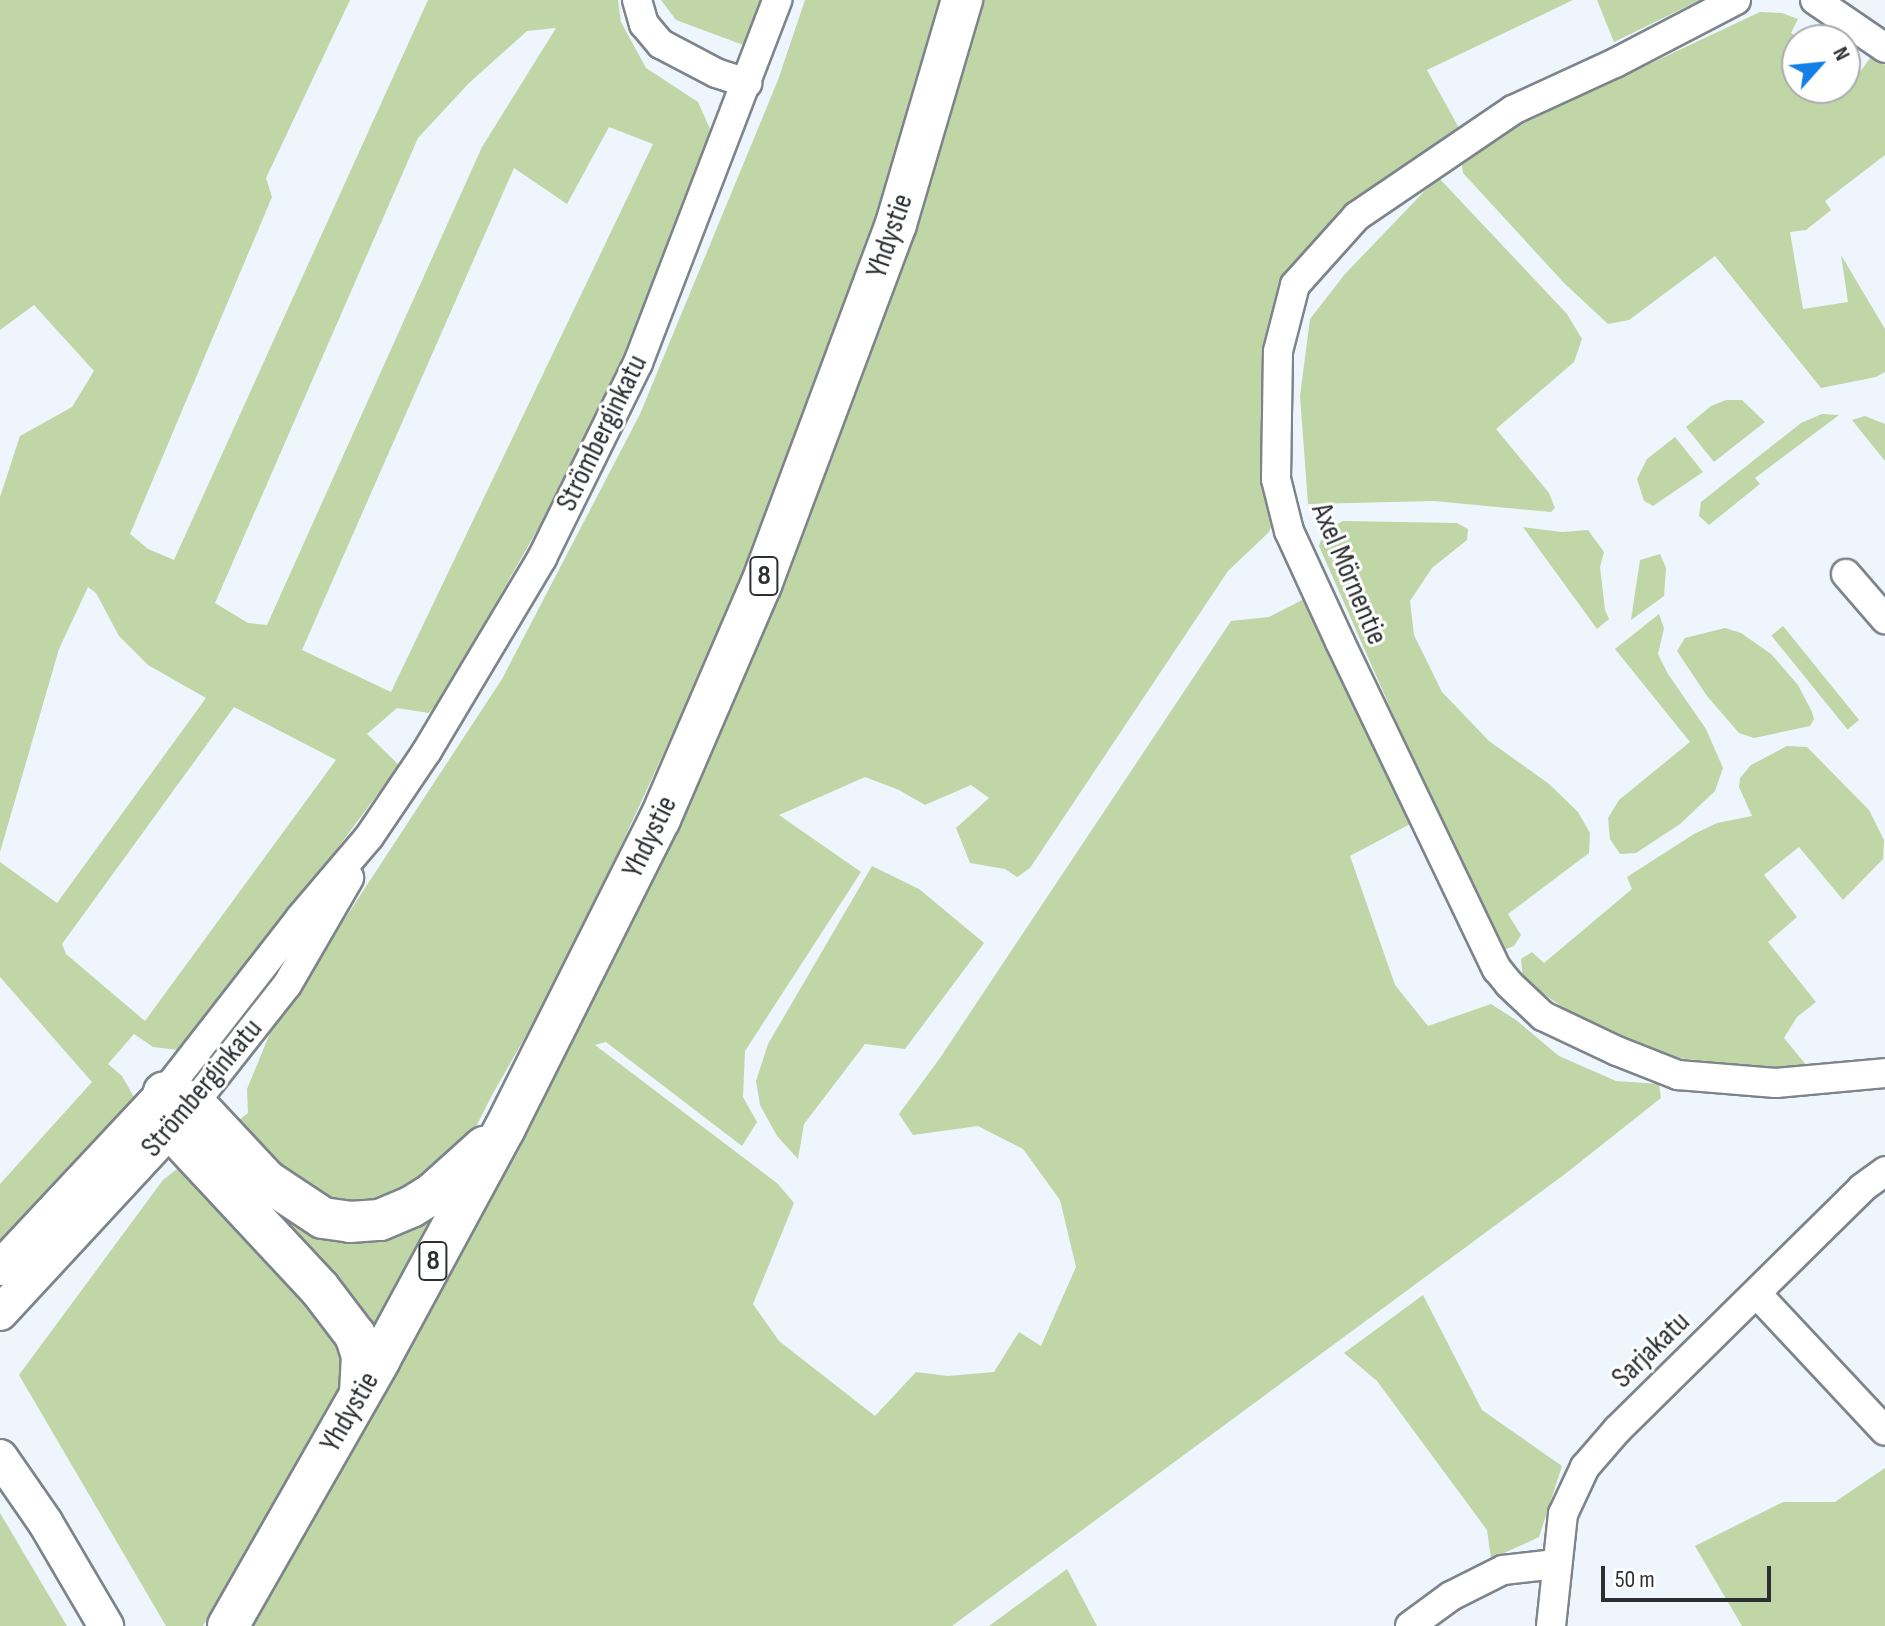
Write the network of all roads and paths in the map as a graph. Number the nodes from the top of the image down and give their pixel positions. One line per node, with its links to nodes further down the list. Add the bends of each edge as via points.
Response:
1 (637, 0): 7 (street, via 644,24 661,44)
2 (777, 0): 7 (street, Strömberginkatu)
3 (962, 0): 12 (highway, Yhdystie / 8, via 896,224 761,585 660,819)
4 (1736, 0): 10 (street, Axel Mörnentie, via 1513,110 1357,216 1295,285 1278,351 1276,479 1289,531 1340,642 1497,969 1509,984 1543,1016 1678,1075 1776,1083)
5 (1815, 0): 6 (street)
6 (1885, 48)
7 (747, 83): 11 (street, Strömberginkatu, via 638,363 542,558 369,837 335,907 287,985)
8 (1846, 574): 9 (street)
9 (1885, 619)
10 (1885, 1073)
11 (176, 1108): 12 (highway, via 323,1218 350,1222 380,1220 411,1207); 14 (main road, Strömberginkatu); 16 (main road, Strömberginkatu); 17 (highway, via 355,1335 362,1356)
12 (505, 1128): 17 (highway, Yhdystie / 8)
13 (1885, 1171): 15 (street, Sarjakatu)
14 (0, 1268)
15 (1757, 1294): 18 (street); 20 (street, Sarjakatu, via 1585,1467 1563,1514)
16 (0, 1313)
17 (360, 1393): 22 (highway, Yhdystie / 8)
18 (1885, 1431)
19 (0, 1457): 21 (main road)
20 (1556, 1564): 23 (street, via 1503,1570 1451,1596); 24 (street, Sarjakatu)
21 (106, 1626)
22 (228, 1626)
23 (1410, 1626)
24 (1551, 1626)

